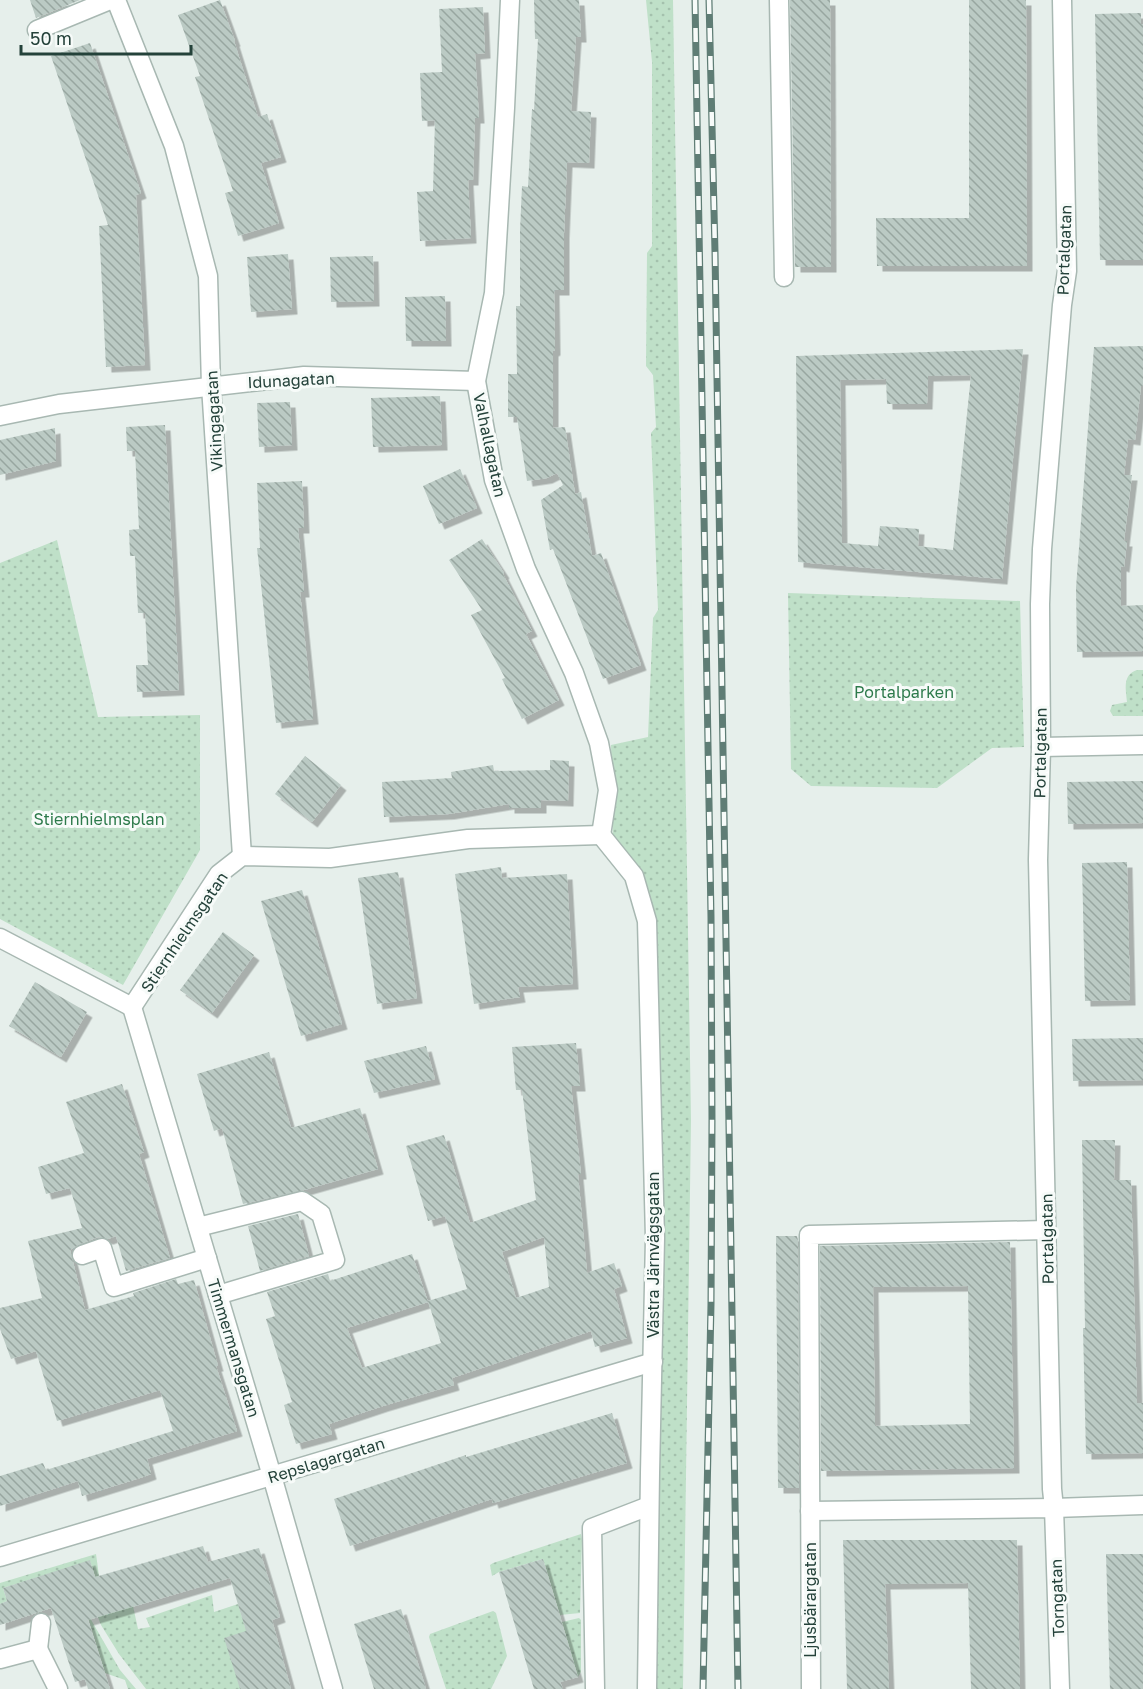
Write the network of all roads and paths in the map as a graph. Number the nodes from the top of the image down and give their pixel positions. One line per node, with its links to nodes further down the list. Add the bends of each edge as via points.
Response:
1 (110, 0): 6 (street)
2 (116, 0): 9 (street, Vikingagatan, via 174,146 208,276)
3 (510, 0): 8 (street, Valhallagatan, via 494,293)
4 (779, 0): 7 (street)
5 (1062, 0): 12 (street, Portalgatan, via 1067,271 1042,549)
6 (37, 30)
7 (784, 277)
8 (476, 381): 9 (street, Idunagatan, via 304,376); 13 (street, Valhallagatan, via 494,480 526,569 574,673 599,743 608,790)
9 (211, 386): 10 (street, Idunagatan, via 59,404); 14 (street, Vikingagatan)
10 (0, 416)
11 (1143, 745): 12 (street)
12 (1041, 747): 18 (street, Portalgatan, via 1038,860)
13 (601, 835): 14 (street, Stiernhielmsgatan, via 468,838 330,858); 22 (street, Västra Järnvägsgatan, via 634,876 647,921 655,1238)
14 (242, 856): 16 (street, Stiernhielmsgatan, via 219,874)
15 (0, 938): 16 (street, Stiernhielmsgatan)
16 (132, 1007): 17 (street, Timmermansgatan)
17 (198, 1227): 20 (street, Timmermansgatan); 21 (street, via 302,1201 321,1214 335,1260)
18 (1046, 1230): 26 (street, Portalgatan); 27 (street, Ljusbärargatan, via 808,1235)
19 (82, 1255): 20 (street, via 102,1248 114,1287)
20 (207, 1258): 21 (street, Timmermansgatan)
21 (219, 1295): 23 (street, Timmermansgatan)
22 (653, 1362): 23 (street, Repslagargatan); 25 (street, Västra Järnvägsgatan)
23 (272, 1476): 28 (street, Repslagargatan); 33 (street, Timmermansgatan)
24 (1143, 1505): 26 (street)
25 (649, 1506): 34 (street, via 592,1528); 35 (street, Västra Järnvägsgatan)
26 (1054, 1508): 27 (street); 37 (street, Torngatan)
27 (810, 1511): 36 (street, Ljusbärargatan)
28 (0, 1557)
29 (41, 1623): 30 (street)
30 (38, 1649): 31 (street); 32 (street)
31 (0, 1659)
32 (58, 1689)
33 (333, 1689)
34 (595, 1689)
35 (647, 1689)
36 (811, 1689)
37 (1060, 1689)

